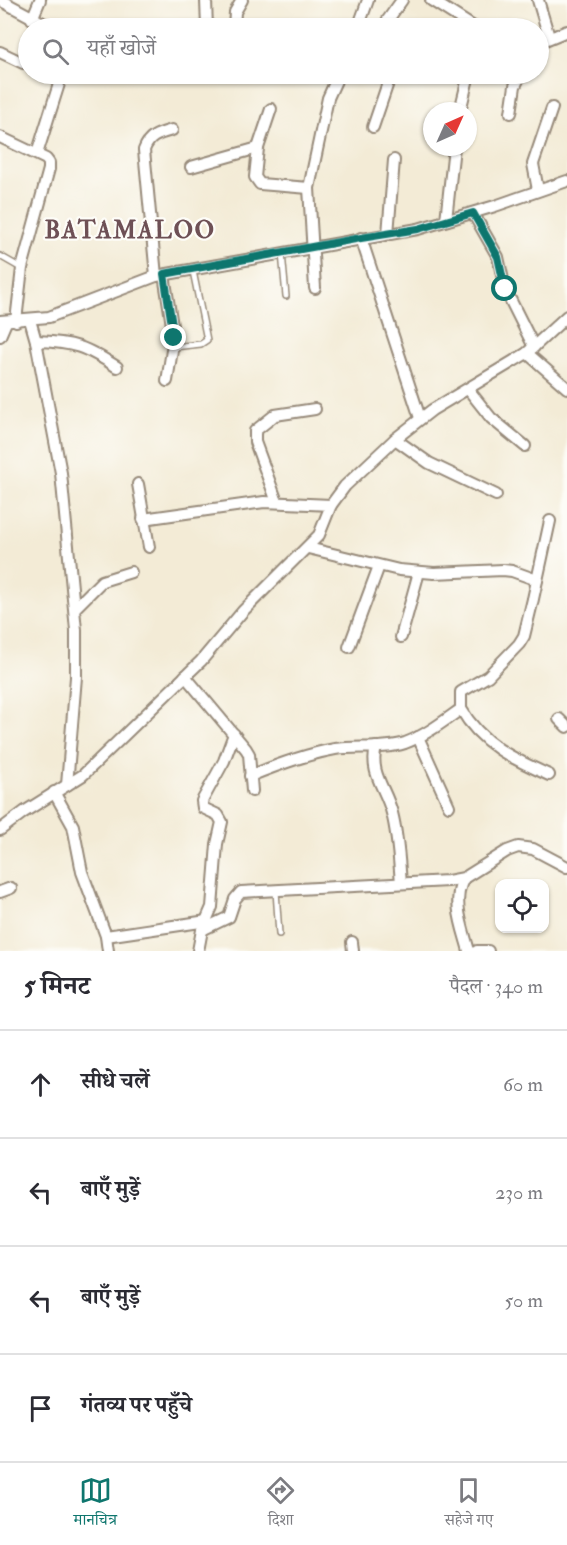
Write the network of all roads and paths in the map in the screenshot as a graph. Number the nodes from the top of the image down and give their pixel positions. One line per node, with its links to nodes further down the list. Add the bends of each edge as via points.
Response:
1 (0, 0): 9 (street)
2 (40, 0): 10 (street)
3 (206, 0): 11 (street)
4 (242, 0): 12 (street)
5 (368, 0): 13 (street)
6 (402, 0): 14 (street)
7 (431, 0): 15 (street)
8 (538, 0): 16 (street)
9 (30, 18)
10 (32, 18)
11 (207, 18)
12 (235, 18)
13 (362, 18)
14 (389, 18)
15 (459, 18)
16 (543, 18)
17 (567, 31): 18 (street)
18 (549, 37)
19 (0, 52): 20 (street)
20 (18, 61)
21 (59, 84): 34 (street)
22 (334, 84): 39 (street)
23 (388, 84): 30 (street)
24 (467, 84): 26 (street)
25 (515, 84): 29 (street)
26 (462, 102)
27 (552, 108): 40 (street, via 533,164)
28 (271, 109): 33 (street)
29 (511, 114)
30 (373, 128)
31 (172, 130): 50 (street, via 154,135 144,150)
32 (0, 137): 34 (street)
33 (258, 148): 37 (street); 39 (street, via 255,177 260,184)
34 (38, 154): 48 (street, via 49,163 49,169)
35 (453, 156): 42 (street)
36 (394, 160): 43 (street)
37 (191, 167)
38 (567, 181): 40 (street)
39 (309, 188): 45 (street)
40 (538, 190): 41 (street)
41 (473, 213): 42 (street); 59 (street, via 498,257 505,289)
42 (446, 220): 43 (street)
43 (388, 234): 44 (street)
44 (361, 238): 45 (street); 65 (street)
45 (313, 247): 46 (street); 51 (street)
46 (282, 253): 49 (street); 52 (lane)
47 (0, 256): 48 (lane)
48 (22, 268): 55 (street)
49 (193, 270): 50 (street); 58 (lane, via 207,340)
50 (160, 275): 54 (street, via 49,317); 58 (street, via 173,324)
51 (315, 288)
52 (286, 296)
53 (567, 316): 59 (street)
54 (30, 320): 55 (street); 57 (street)
55 (7, 321): 56 (street)
56 (0, 336)
57 (36, 341): 60 (street, via 74,344); 80 (street, via 61,473)
58 (174, 348): 61 (street)
59 (531, 350): 62 (street); 63 (street)
60 (117, 367)
61 (167, 381)
62 (567, 388)
63 (468, 389): 65 (street); 67 (street, via 491,418)
64 (315, 409): 70 (street, via 275,415 255,431 255,442)
65 (420, 418): 66 (street)
66 (395, 439): 69 (street, via 429,463); 71 (street, via 345,486)
67 (525, 446)
68 (138, 484): 72 (street)
69 (496, 495)
70 (277, 502): 71 (street); 72 (street)
71 (331, 505): 75 (street, via 319,535)
72 (143, 519): 74 (street)
73 (550, 521): 79 (street)
74 (150, 547)
75 (308, 548): 76 (street); 83 (street, via 243,611)
76 (379, 566): 78 (street); 82 (street)
77 (131, 572): 80 (street, via 102,581)
78 (418, 572): 79 (street, via 503,570); 81 (street)
79 (537, 580): 84 (street, via 524,636 493,672 461,692)
80 (75, 608): 90 (street, via 76,677)
81 (401, 638)
82 (349, 647)
83 (185, 676): 85 (street); 90 (street, via 93,767)
84 (461, 709): 86 (street); 89 (street, via 472,728 494,747)
85 (234, 734): 88 (street, via 249,754); 101 (street, via 202,801 203,808 218,815 222,822 212,907)
86 (418, 737): 87 (street); 93 (street)
87 (376, 747): 88 (street, via 336,749); 97 (street, via 374,765 393,815)
88 (250, 776): 91 (street)
89 (549, 776)
90 (67, 785): 92 (street)
91 (252, 791)
92 (54, 792): 94 (street); 103 (street, via 73,826 82,872)
93 (449, 806)
94 (0, 830)
95 (567, 867): 96 (street, via 533,849 518,847)
96 (464, 878): 97 (street); 106 (street, via 458,901)
97 (401, 883): 99 (street)
98 (11, 888): 100 (street)
99 (276, 891): 101 (street, via 241,892 229,917); 102 (lane)
100 (0, 892)
101 (204, 925): 103 (street); 105 (street)
102 (279, 934)
103 (106, 936): 104 (street)
104 (108, 951)
105 (198, 951)
106 (469, 951)
107 (477, 951): 108 (street)
108 (488, 951)

